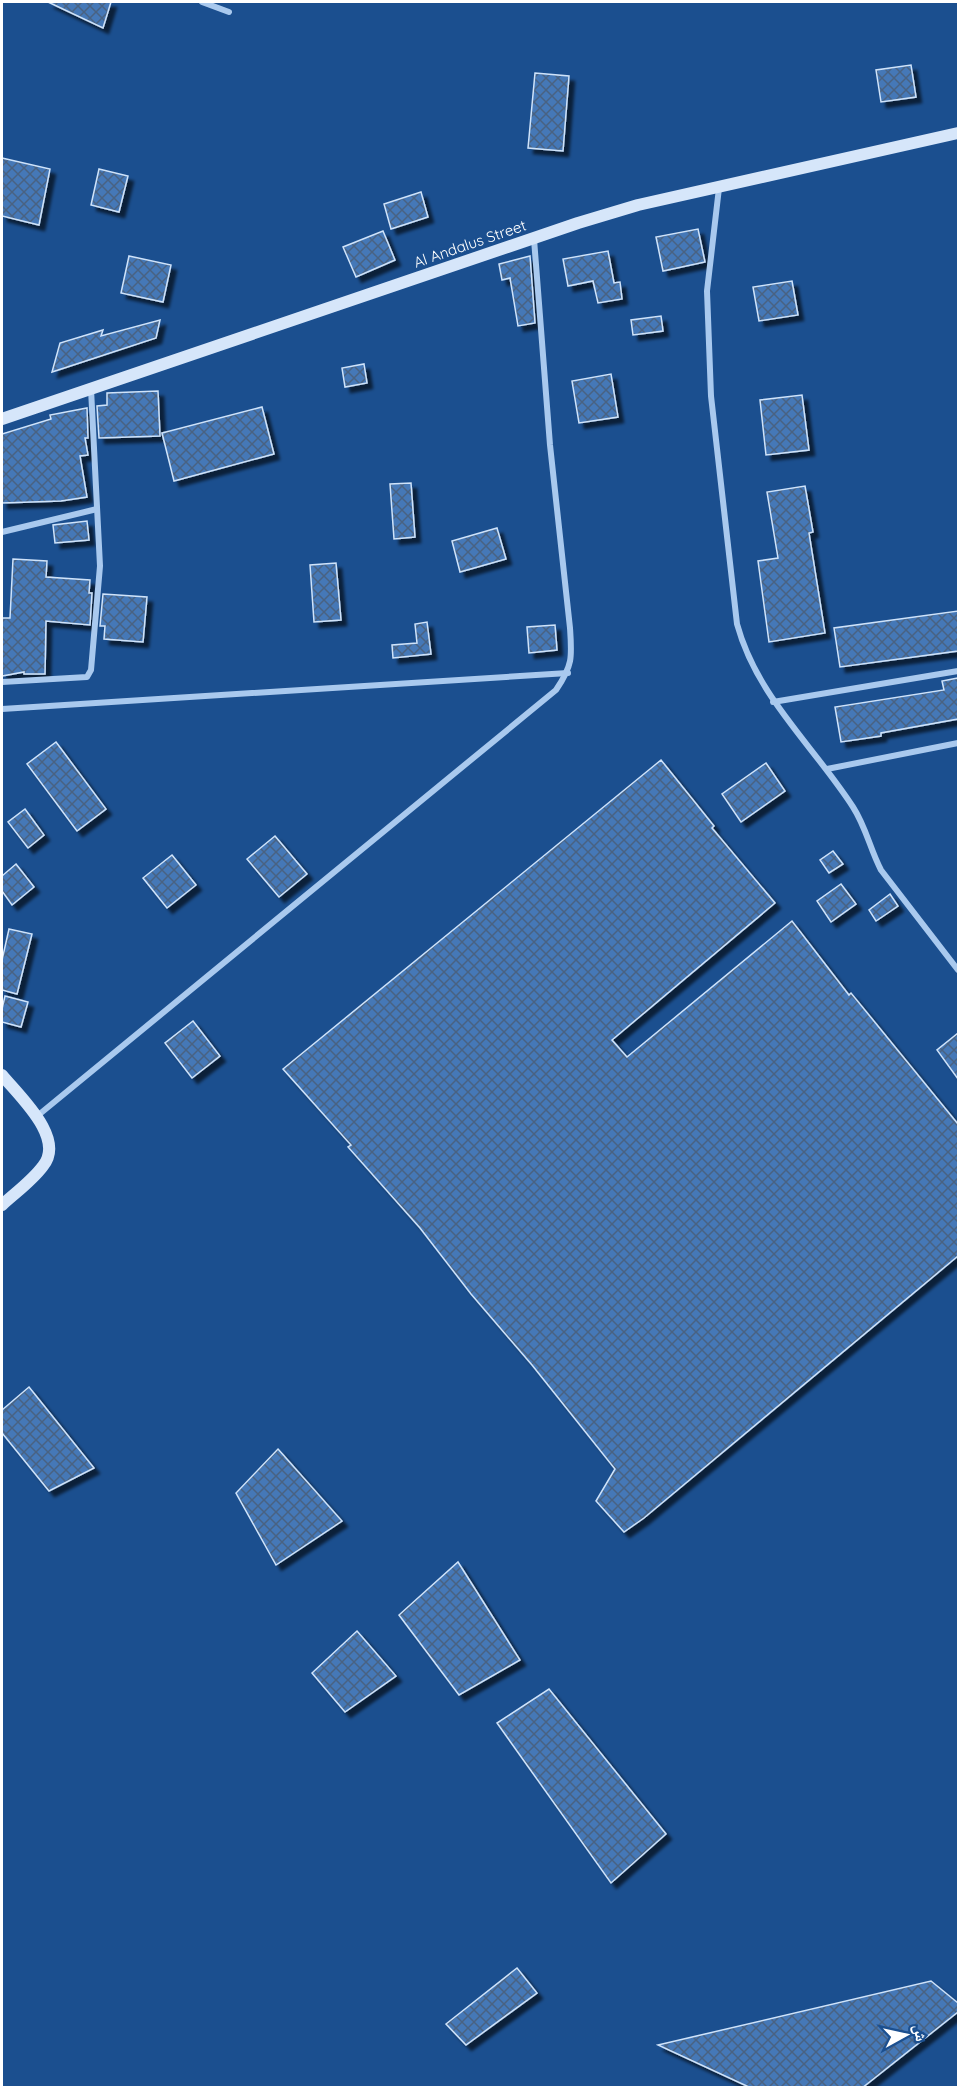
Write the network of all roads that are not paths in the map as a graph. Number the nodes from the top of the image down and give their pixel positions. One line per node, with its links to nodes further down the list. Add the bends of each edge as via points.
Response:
1 (202, 2): 2 (street)
2 (229, 12)
3 (958, 133): 4 (main road, Al Andalus Street)
4 (719, 188): 5 (main road, Al Andalus Street, via 638,205); 13 (street, via 707,291 713,407 737,624 754,670)
5 (534, 239): 6 (main road, Al Andalus Street); 11 (street, via 572,652)
6 (91, 388): 7 (main road, Al Andalus Street); 8 (street)
7 (2, 419)
8 (97, 509): 9 (street); 12 (street, via 100,566 90,674)
9 (2, 532)
10 (958, 671): 13 (street)
11 (568, 673): 14 (street); 19 (street, via 556,690)
12 (2, 682)
13 (773, 702): 16 (street)
14 (2, 709)
15 (958, 743): 16 (street)
16 (827, 769): 17 (street, via 864,826 881,870)
17 (958, 970)
18 (2, 1075): 19 (main road)
19 (36, 1117): 20 (main road, via 48,1136 48,1158)
20 (2, 1205)

